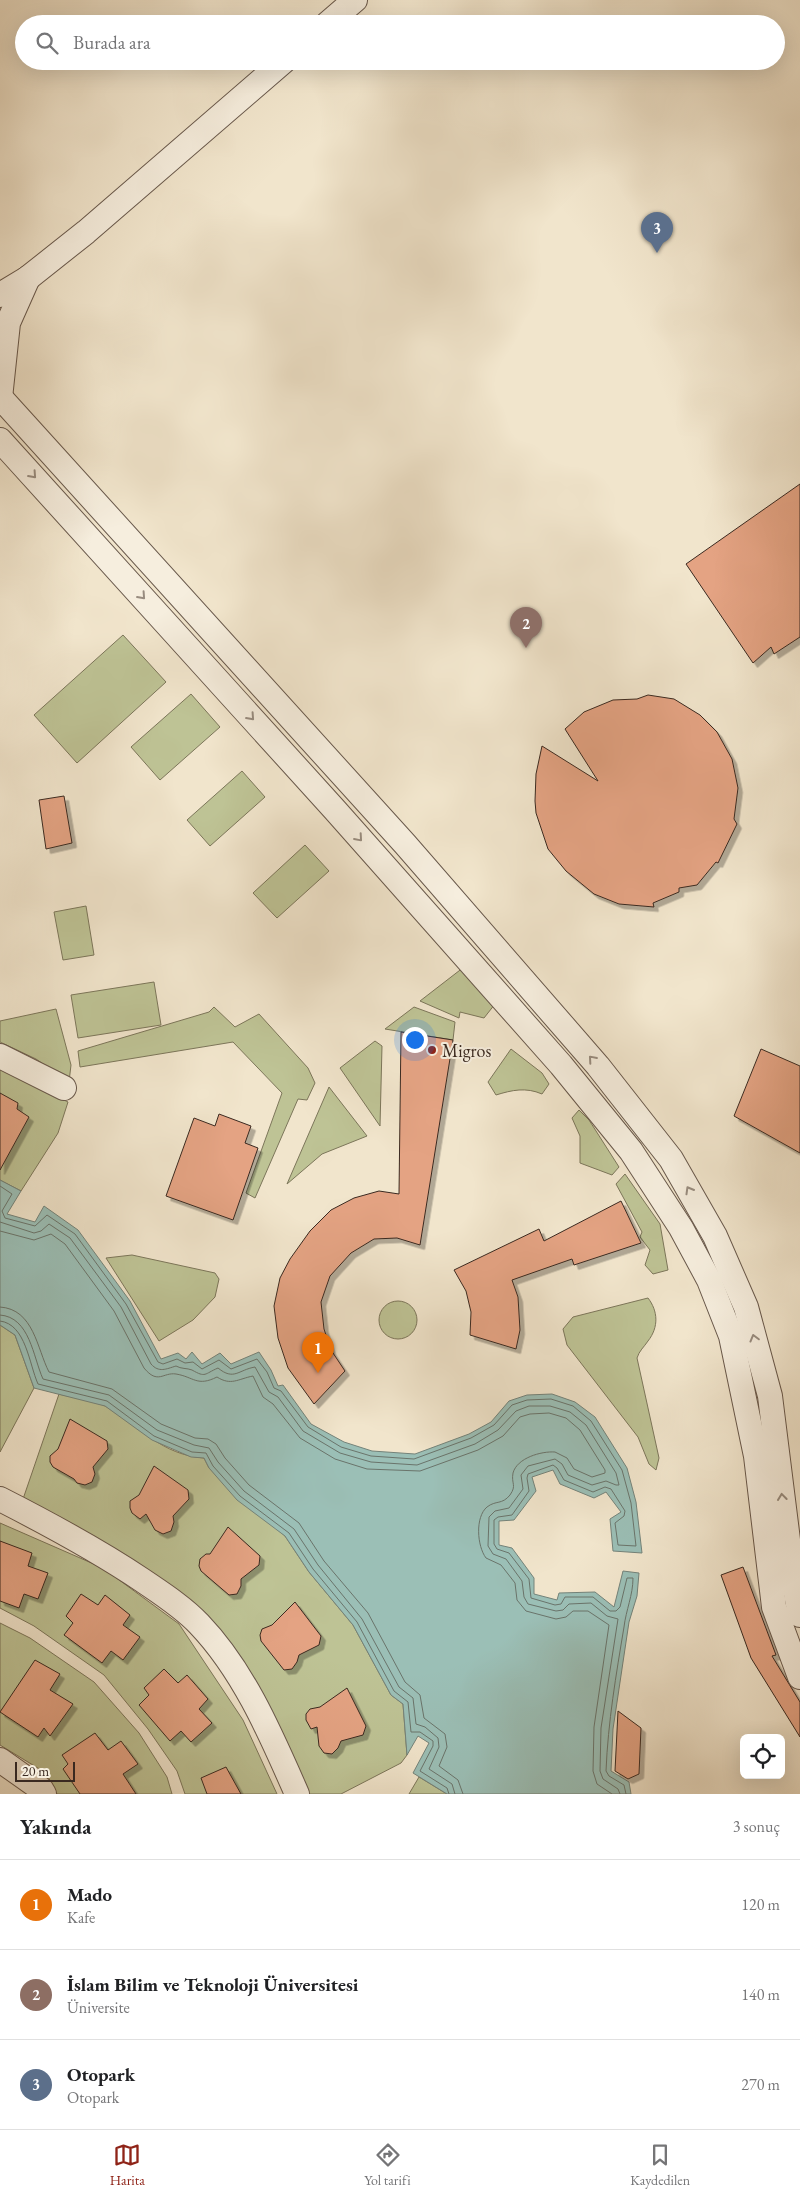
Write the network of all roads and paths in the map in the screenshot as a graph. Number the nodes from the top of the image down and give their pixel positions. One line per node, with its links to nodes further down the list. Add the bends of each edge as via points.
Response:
1 (355, 0): 2 (street)
2 (338, 15)
3 (274, 70): 4 (street)
4 (28, 278): 5 (street); 6 (street, via 8,323)
5 (0, 295)
6 (0, 397): 11 (street, one-way to 6, via 770,1396 746,1307 715,1236 671,1159 598,1066 411,851)
7 (0, 440): 12 (street, one-way to 12, via 561,1065 631,1151 681,1228 708,1280 731,1336 756,1456 774,1607)
8 (0, 1056): 9 (street)
9 (64, 1088)
10 (0, 1500): 15 (street, via 116,1562 162,1593 199,1624 233,1669 263,1718)
11 (800, 1615)
12 (800, 1676)
13 (0, 1760): 14 (street)
14 (44, 1794)
15 (297, 1794)

